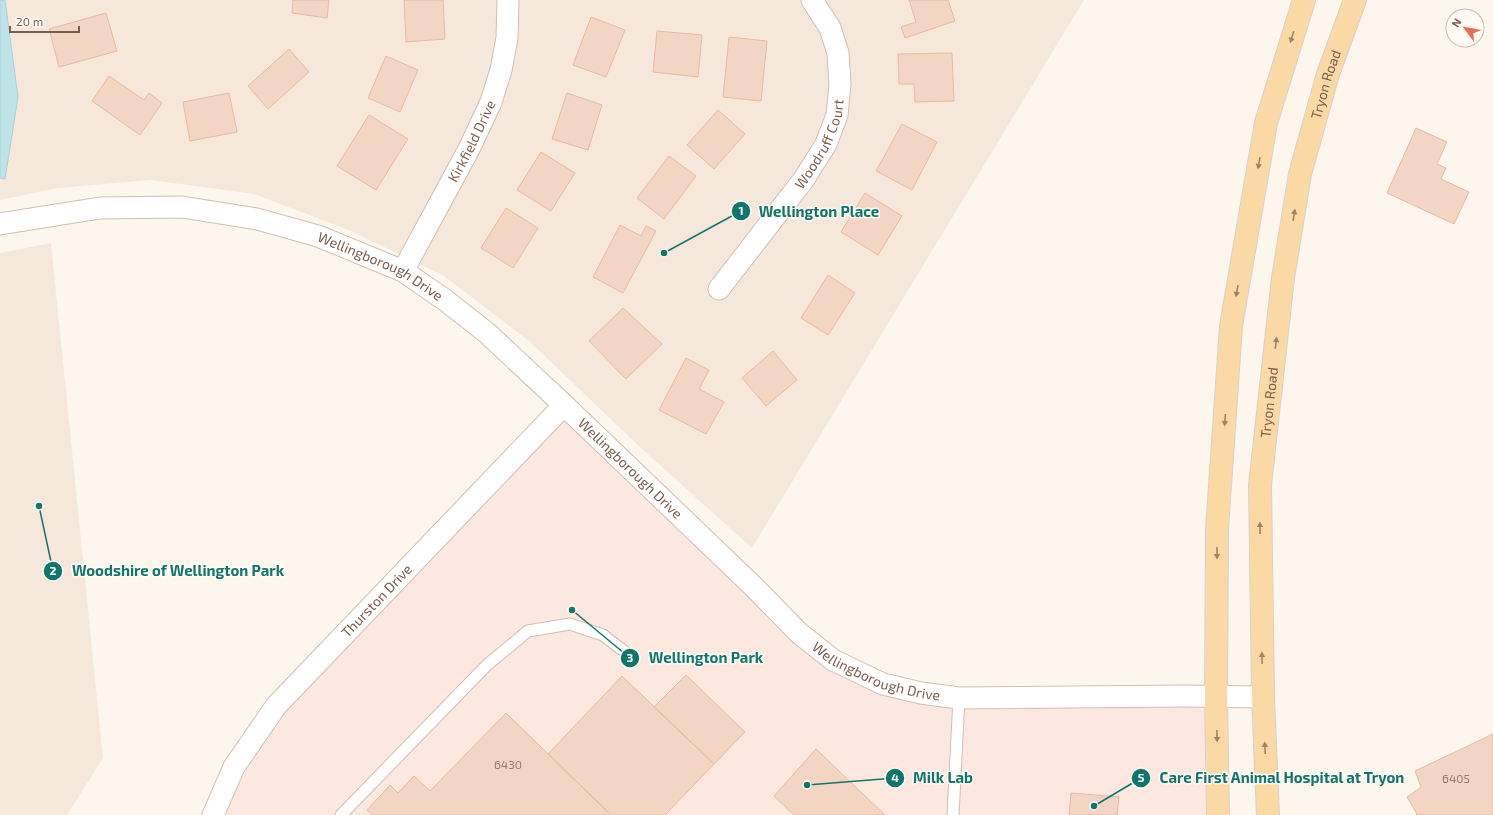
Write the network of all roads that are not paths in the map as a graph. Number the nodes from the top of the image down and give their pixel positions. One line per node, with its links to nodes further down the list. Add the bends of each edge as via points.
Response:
1 (508, 0): 6 (street, Kirkfield Drive, via 507,38 491,102 469,149)
2 (812, 0): 7 (street, Woodruff Court, via 830,28 838,54 840,84 837,115 826,144 804,179)
3 (1304, 0): 11 (main road, one-way to 11, via 1266,123 1231,326 1217,529)
4 (1355, 0): 12 (main road, Tryon Road, one-way to 4, via 1260,485 1283,278 1300,174 1328,74)
5 (0, 224): 6 (street, Wellingborough Drive, via 100,208 182,207 256,219 318,236)
6 (403, 271): 8 (street, Wellingborough Drive, via 487,333)
7 (719, 290)
8 (564, 405): 10 (street, Wellingborough Drive, via 799,633 833,660 883,684); 13 (street, Thurston Drive, via 276,706 234,767)
9 (625, 652): 14 (lane, via 603,635 570,624 528,631 487,665)
10 (959, 698): 11 (street, Wellingborough Drive); 15 (lane)
11 (1216, 698): 12 (street, Wellingborough Drive); 16 (main road, one-way to 16)
12 (1263, 698): 17 (main road, Tryon Road, one-way to 12)
13 (213, 815)
14 (341, 815)
15 (953, 815)
16 (1218, 815)
17 (1268, 815)

